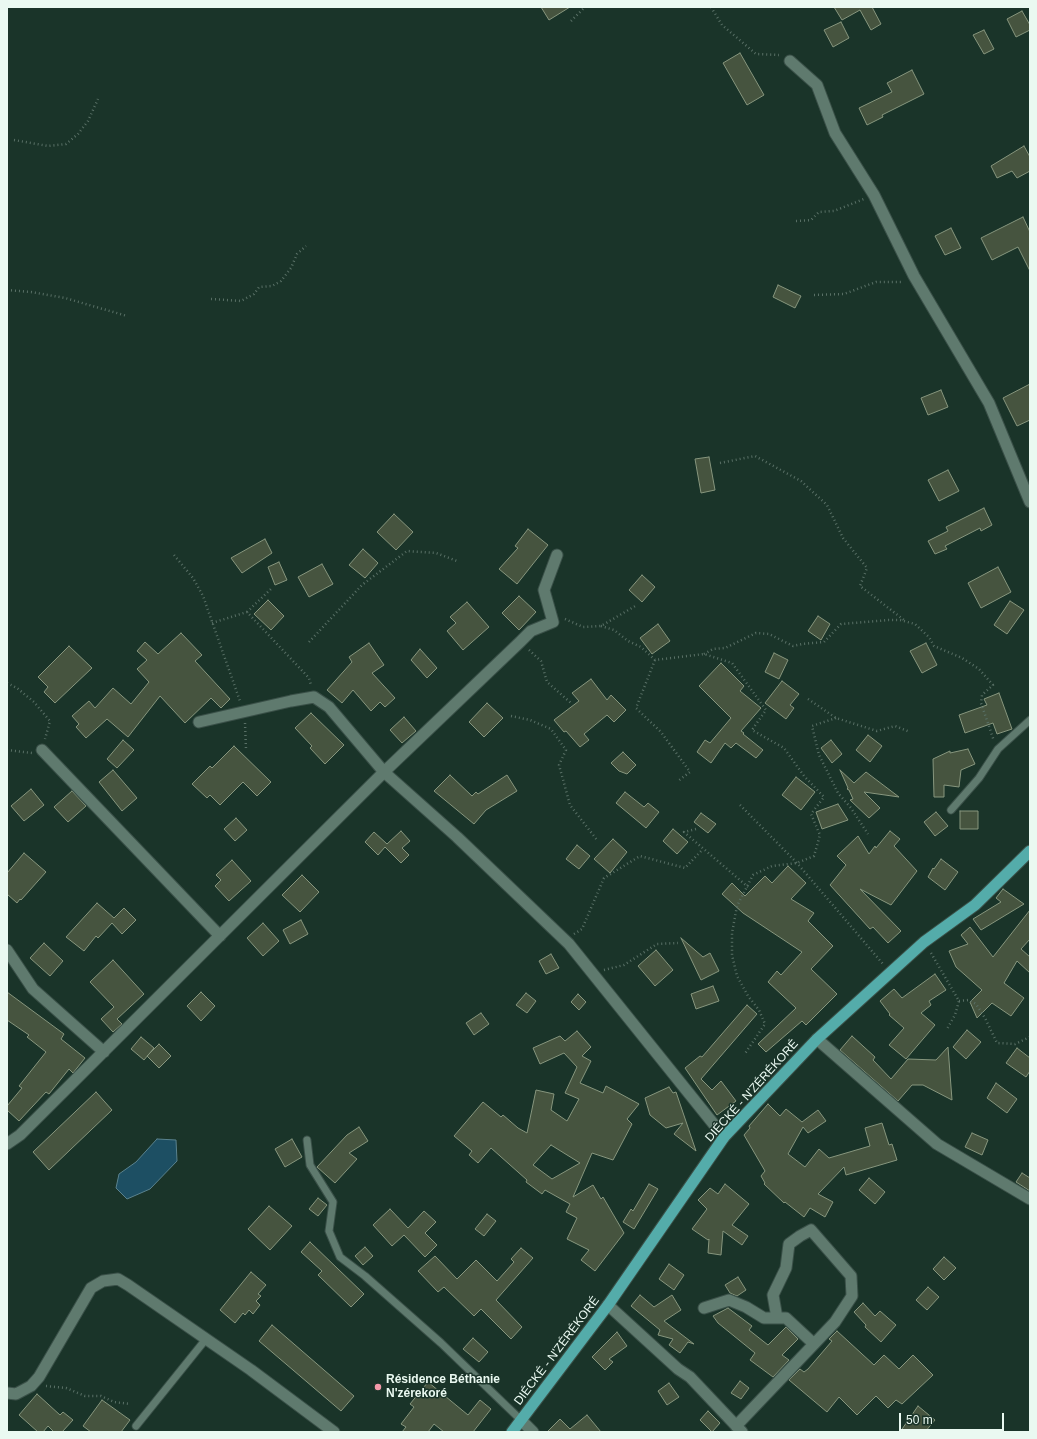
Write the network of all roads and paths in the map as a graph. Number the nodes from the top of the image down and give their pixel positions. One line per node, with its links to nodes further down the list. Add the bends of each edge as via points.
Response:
1 (584, 7): 3 (path)
2 (711, 7): 4 (path, via 722,25 756,54 778,54)
3 (571, 21)
4 (790, 61): 7 (street, via 817,85 835,133)
5 (98, 99): 6 (path, via 88,121 66,144 48,146)
6 (14, 140)
7 (874, 195): 8 (path, via 834,211 819,212 811,220); 10 (street)
8 (796, 221)
9 (306, 246): 13 (path, via 297,254 281,281 272,286 259,287 254,294 241,301)
10 (914, 276): 12 (path, via 905,282 876,282 844,294); 16 (street, via 989,402)
11 (7, 290): 14 (path, via 65,298)
12 (814, 295)
13 (211, 299)
14 (126, 316)
15 (720, 463): 24 (path, via 755,456 801,480 827,505 844,538 867,568 860,586)
16 (1030, 502)
17 (174, 555): 25 (path, via 203,596)
18 (557, 555): 23 (street, via 544,590)
19 (457, 561): 27 (path, via 436,553 407,551 362,585)
20 (272, 588): 22 (path)
21 (637, 605): 26 (path)
22 (247, 612): 25 (path); 32 (path, via 309,678)
23 (553, 622): 26 (path, via 565,619 583,627); 28 (street, via 532,631)
24 (906, 622): 29 (path, via 889,620 842,624 824,642 793,646 769,634 756,633 725,648 713,649); 42 (path, via 915,624 929,637 934,646 962,658 979,669 993,685 982,695 981,703)
25 (212, 623): 35 (path)
26 (601, 626): 30 (path, via 614,630 628,642 641,647)
27 (309, 642)
28 (520, 642): 34 (path, via 541,661 547,682); 45 (street)
29 (704, 654): 30 (path); 54 (path, via 732,663 766,710 752,730 784,748 804,776 824,797 811,814 820,836 814,856)
30 (655, 660): 46 (path, via 636,708 661,732 690,772)
31 (7, 683): 44 (path, via 34,702 50,721)
32 (314, 697): 35 (street); 45 (street, via 329,707)
33 (808, 699): 37 (path)
34 (570, 703)
35 (244, 712): 39 (street); 41 (path)
36 (511, 716): 51 (path, via 530,720 551,729 566,750 559,765 570,805)
37 (836, 718): 40 (path, via 877,731 895,726); 50 (path, via 812,726 819,755 838,793)
38 (1030, 720): 42 (lane)
39 (199, 722)
40 (910, 732)
41 (246, 749)
42 (998, 749): 48 (lane, via 979,778)
43 (7, 750): 44 (path, via 31,754)
44 (42, 750): 56 (street)
45 (384, 772): 56 (street); 57 (street)
46 (678, 781)
47 (740, 805): 54 (path)
48 (951, 810)
49 (696, 829): 52 (path, via 684,832)
50 (868, 834)
51 (597, 840)
52 (703, 849): 55 (path); 57 (path, via 685,868 640,856 604,878 582,929)
53 (1030, 851): 58 (highway, DIÉCKÉ - N'ZÉRÉKORÉ, via 974,905)
54 (797, 863): 55 (path, via 772,866 753,875); 61 (path)
55 (748, 887): 68 (path, via 737,906 732,933 732,955 737,976 765,1024)
56 (220, 936): 67 (street)
57 (564, 939): 62 (street)
58 (924, 942): 61 (highway, DIÉCKÉ - N'ZÉRÉKORÉ); 63 (path)
59 (678, 943): 62 (path, via 657,944 624,965)
60 (7, 950): 67 (street, via 33,989)
61 (890, 972): 66 (highway, DIÉCKÉ - N'ZÉRÉKORÉ)
62 (592, 973): 69 (street)
63 (959, 1001): 64 (path, via 956,1015); 65 (path, via 969,1000 976,1004 997,1044 1015,1044)
64 (947, 1029)
65 (1030, 1037)
66 (817, 1039): 69 (highway, DIÉCKÉ - N'ZÉRÉKORÉ); 72 (street, via 937,1144)
67 (104, 1052): 71 (street, via 20,1135)
68 (744, 1055)
69 (724, 1137): 73 (highway, DIÉCKÉ - N'ZÉRÉKORÉ)
70 (307, 1140): 81 (lane, via 310,1165 333,1202 329,1231 340,1257 442,1343)
71 (7, 1144)
72 (1030, 1198)
73 (608, 1305): 81 (highway, DIÉCKÉ - N'ZÉRÉKORÉ); 83 (street, via 690,1377)
74 (704, 1308): 75 (street, via 729,1300 764,1318)
75 (777, 1318): 77 (street, via 786,1318); 77 (street, via 773,1295 786,1268 789,1244 811,1230 851,1276 852,1296 835,1322)
76 (206, 1339): 78 (street, via 128,1285 118,1280 103,1281 91,1288 39,1377); 82 (lane); 84 (street)
77 (814, 1344): 83 (street)
78 (31, 1386): 79 (street, via 16,1394); 80 (path, via 66,1388 85,1396 101,1396 114,1402)
79 (7, 1393)
80 (130, 1404)
81 (522, 1420): 85 (highway, DIÉCKÉ - N'ZÉRÉKORÉ); 86 (street)
82 (136, 1426)
83 (739, 1429)
84 (334, 1432)
85 (512, 1432)
86 (533, 1432)

